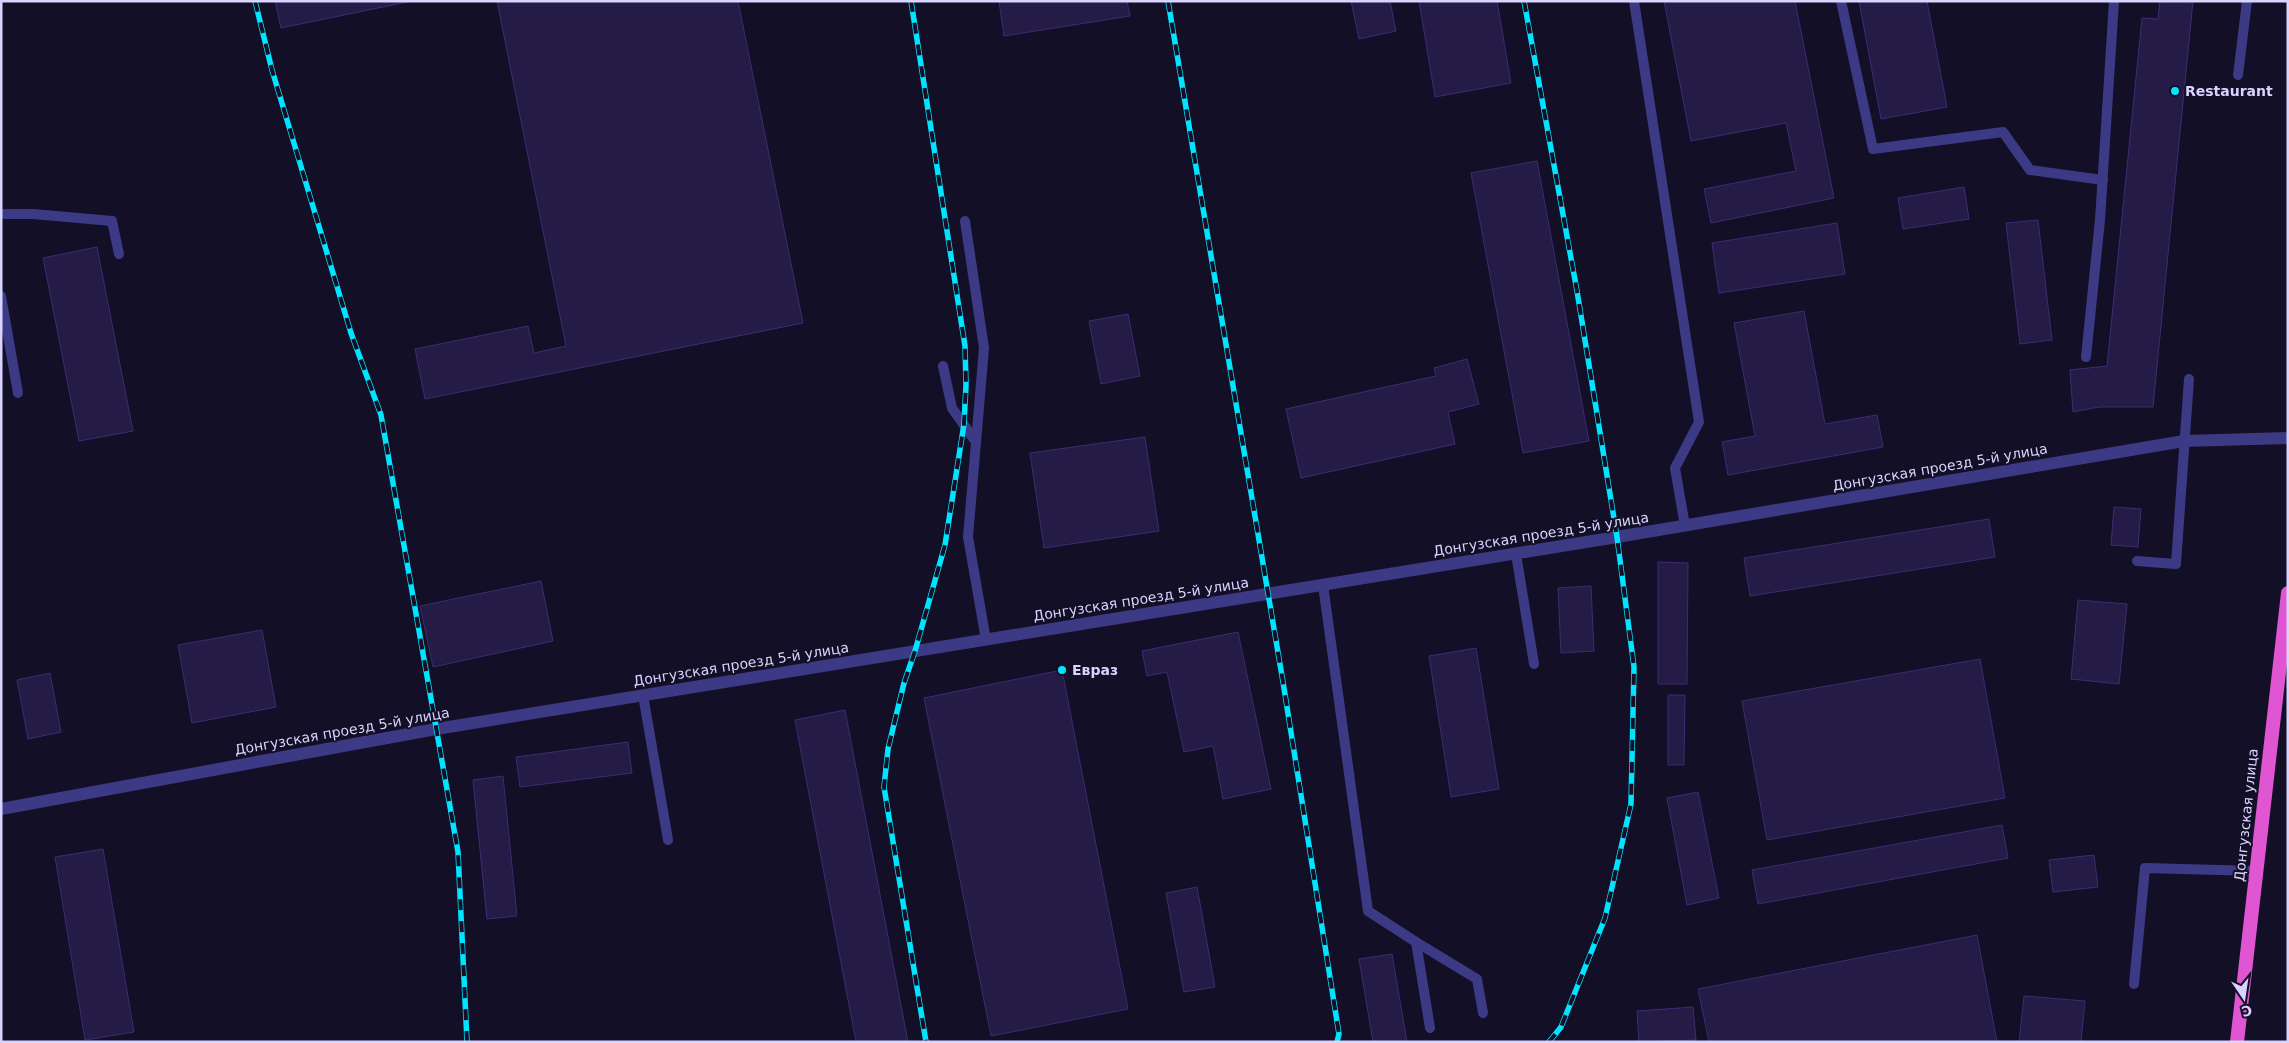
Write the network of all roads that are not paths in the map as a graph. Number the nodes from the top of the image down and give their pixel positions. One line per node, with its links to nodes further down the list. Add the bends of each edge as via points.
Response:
1 (1634, 1): 18 (lane, via 1699,422 1675,468)
2 (1841, 1): 6 (lane, via 1873,149 2003,132 2030,170)
3 (2114, 1): 6 (lane)
4 (2247, 1): 5 (lane)
5 (2238, 74)
6 (2103, 180): 11 (lane)
7 (1, 214): 9 (lane, via 112,221)
8 (965, 221): 17 (lane, via 984,348)
9 (119, 254)
10 (1, 296): 14 (lane)
11 (2086, 357)
12 (944, 366): 17 (lane, via 952,408)
13 (2189, 379): 16 (lane)
14 (18, 393)
15 (2288, 438): 16 (street, Донгузская проезд 5-й улица)
16 (2184, 441): 18 (street, Донгузская проезд 5-й улица); 20 (lane, via 2176,564)
17 (976, 442): 23 (lane, via 968,537)
18 (1685, 526): 19 (street, Донгузская проезд 5-й улица)
19 (1516, 554): 21 (street, Донгузская проезд 5-й улица); 24 (lane)
20 (2137, 561)
21 (1323, 585): 23 (street, Донгузская проезд 5-й улица); 29 (lane, via 1368,911)
22 (2288, 593): 28 (highway, Донгузская улица)
23 (986, 640): 25 (street, Донгузская проезд 5-й улица)
24 (1534, 664)
25 (643, 695): 26 (street, Донгузская проезд 5-й улица, via 436,729); 27 (lane)
26 (1, 809)
27 (668, 840)
28 (2256, 871): 30 (lane, via 2145,868); 33 (highway, Донгузская улица)
29 (1416, 942): 31 (lane, via 1477,979); 32 (lane)
30 (2134, 984)
31 (1483, 1013)
32 (1430, 1028)
33 (2237, 1042)

